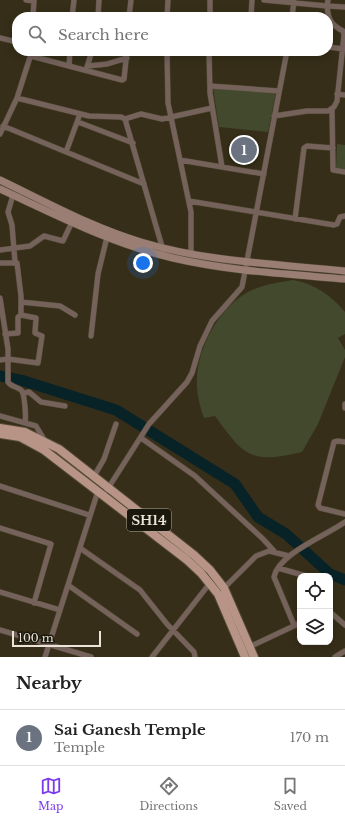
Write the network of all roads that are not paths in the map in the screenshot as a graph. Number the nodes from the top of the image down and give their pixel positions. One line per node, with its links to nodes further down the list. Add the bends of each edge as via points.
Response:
1 (26, 0): 9 (street)
2 (74, 0): 14 (street)
3 (99, 0): 15 (street)
4 (131, 0): 16 (street)
5 (168, 0): 17 (street)
6 (210, 0): 18 (street)
7 (252, 0): 19 (street)
8 (264, 0): 10 (street)
9 (34, 1): 13 (street)
10 (294, 1): 11 (street); 20 (street)
11 (328, 3): 12 (street)
12 (345, 7)
13 (33, 12)
14 (73, 12)
15 (98, 12)
16 (130, 12)
17 (167, 12)
18 (210, 12)
19 (251, 12)
20 (293, 12)
21 (333, 26): 25 (street, via 344,33)
22 (0, 38): 23 (street)
23 (12, 41)
24 (333, 48): 25 (street)
25 (344, 49): 38 (street)
26 (30, 56): 40 (street)
27 (37, 56): 34 (street)
28 (70, 56): 34 (street)
29 (91, 56): 35 (street)
30 (167, 56): 45 (street, via 166,91)
31 (209, 56): 36 (street)
32 (286, 56): 37 (street)
33 (127, 58): 35 (street); 35 (street, via 124,79 97,75)
34 (69, 66): 35 (street)
35 (87, 68)
36 (210, 86): 37 (street); 41 (street)
37 (279, 91): 44 (street)
38 (337, 94): 39 (street); 42 (street, via 337,101)
39 (345, 95)
40 (17, 98): 43 (street); 48 (street)
41 (212, 108): 45 (street); 54 (street)
42 (332, 109): 44 (street); 51 (street)
43 (80, 114): 46 (street); 47 (street)
44 (274, 116): 56 (street)
45 (170, 117): 46 (street, via 159,119 136,114); 53 (street)
46 (125, 119): 50 (street)
47 (78, 122): 50 (street); 52 (street)
48 (3, 126): 49 (street); 52 (street)
49 (0, 134)
50 (133, 144): 58 (street)
51 (332, 148): 55 (street, via 333,170); 64 (street, via 305,147)
52 (66, 152): 58 (street)
53 (180, 160): 54 (street); 61 (street)
54 (222, 167): 56 (street)
55 (345, 172)
56 (264, 174): 62 (street)
57 (0, 180): 68 (street, via 121,236)
58 (144, 184): 68 (street)
59 (0, 190): 60 (street)
60 (13, 195): 65 (street); 67 (street, via 8,212)
61 (189, 201): 62 (street); 71 (street, via 192,222)
62 (257, 213): 64 (street); 73 (street)
63 (345, 216): 64 (street, via 340,216 336,224)
64 (295, 219)
65 (72, 222): 66 (street); 67 (street, via 64,241 44,236 34,244)
66 (107, 237): 70 (street); 83 (street, via 98,274)
67 (14, 247): 69 (street); 72 (street)
68 (162, 248): 70 (street); 71 (street)
69 (0, 250)
70 (163, 255): 71 (street)
71 (190, 257): 73 (street); 75 (street)
72 (15, 262): 74 (street); 79 (street, via 18,265)
73 (248, 262): 75 (street); 76 (street)
74 (0, 263)
75 (246, 270): 77 (street); 95 (street, via 242,287 212,321 187,382)
76 (345, 271)
77 (345, 278)
78 (0, 298): 82 (street)
79 (21, 302): 80 (street); 81 (street, via 60,306)
80 (21, 315): 82 (street, via 18,317 18,333); 85 (street, via 36,319 35,333 42,336 39,362 36,364)
81 (75, 315)
82 (3, 332): 85 (street)
83 (91, 336)
84 (0, 360): 85 (street)
85 (8, 360): 86 (street, via 8,382)
86 (24, 393): 88 (street, via 30,392 41,402); 91 (street)
87 (345, 404): 89 (street)
88 (65, 406)
89 (345, 408)
90 (0, 416): 91 (street)
91 (25, 423): 96 (street, via 38,428)
92 (116, 424): 98 (street, via 104,459)
93 (0, 428): 96 (main road, SH14, via 25,432)
94 (0, 434): 101 (main road, SH14, via 32,442)
95 (140, 438): 100 (street); 107 (street, via 195,476)
96 (44, 441): 98 (main road, SH14, via 59,449)
97 (345, 442): 102 (street, via 334,442 318,505 320,508)
98 (93, 478): 100 (main road, SH14)
99 (0, 486): 103 (street)
100 (108, 488): 101 (street); 113 (main road, SH14, via 210,570)
101 (101, 493): 103 (street); 111 (main road, SH14, via 188,560)
102 (345, 514)
103 (89, 515): 106 (street)
104 (345, 522): 108 (street)
105 (0, 528): 115 (street, via 51,544)
106 (80, 548): 112 (street); 122 (street, via 140,590)
107 (274, 551): 108 (street); 113 (street, via 256,556)
108 (290, 555): 109 (street)
109 (278, 568): 110 (street); 119 (street, via 274,577)
110 (297, 573)
111 (210, 583): 113 (main road, SH14); 122 (street)
112 (68, 585): 116 (street); 123 (street)
113 (221, 591): 125 (main road, SH14); 127 (main road, SH14)
114 (0, 592): 115 (street)
115 (34, 603): 116 (street)
116 (60, 610): 124 (street)
117 (333, 615): 120 (street)
118 (297, 624): 119 (street)
119 (294, 625): 125 (street)
120 (345, 625)
121 (0, 630): 124 (street)
122 (174, 630): 130 (street); 131 (street, via 194,652)
123 (137, 634)
124 (49, 644): 128 (street); 129 (street)
125 (250, 646): 127 (street); 132 (main road, SH14)
126 (345, 651): 133 (street)
127 (244, 654)
128 (45, 657)
129 (91, 657)
130 (152, 657)
131 (195, 657)
132 (254, 657)
133 (336, 657)

